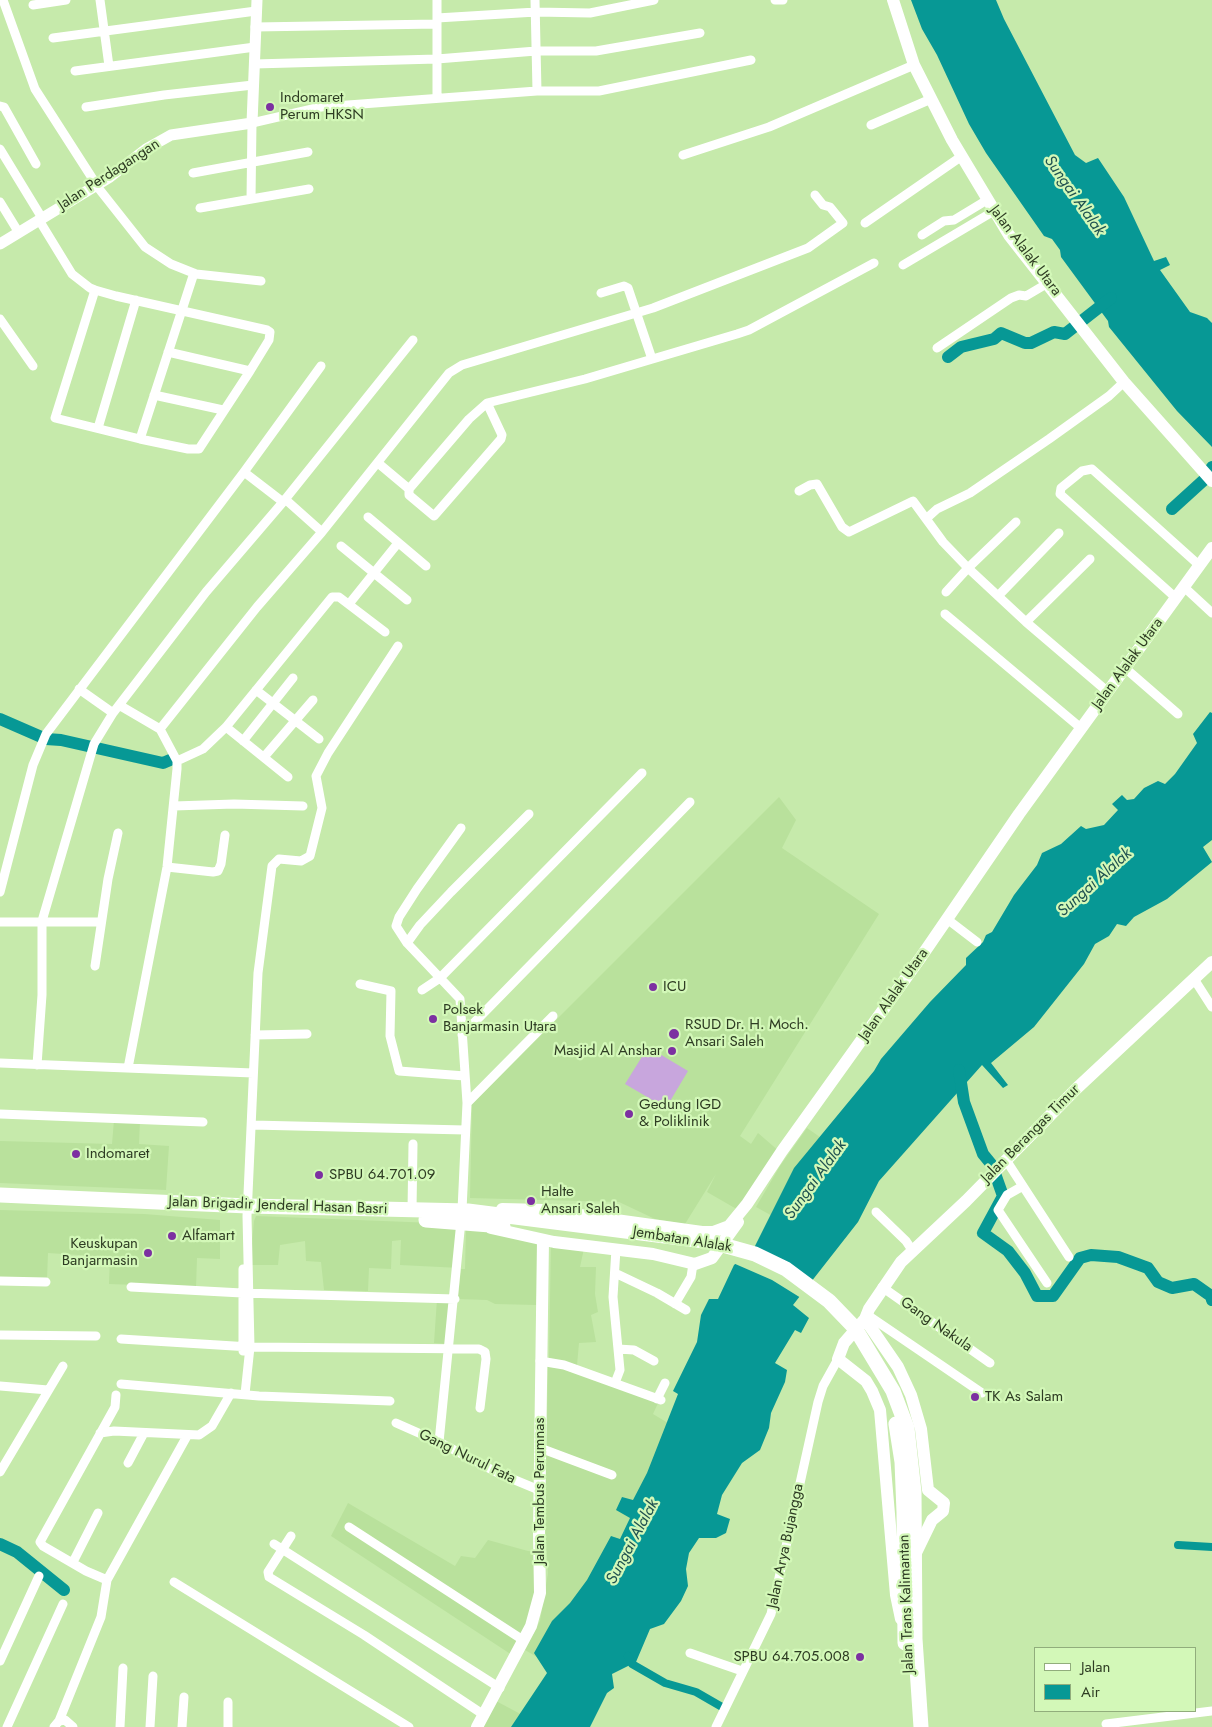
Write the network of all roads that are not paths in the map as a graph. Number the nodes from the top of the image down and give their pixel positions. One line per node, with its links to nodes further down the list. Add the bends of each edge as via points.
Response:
1 (3, 0): 41 (street, via 35,89)
2 (66, 0): 10 (street)
3 (100, 0): 15 (street)
4 (437, 0): 13 (street)
5 (535, 0): 12 (street)
6 (654, 0): 12 (street, via 590,13)
7 (775, 0): 8 (street)
8 (783, 0)
9 (893, 0): 23 (main road, Jalan Alalak Utara)
10 (33, 5)
11 (256, 6): 14 (street); 15 (street)
12 (536, 12): 13 (street); 19 (street)
13 (437, 21): 14 (street); 20 (street)
14 (255, 27): 18 (street)
15 (104, 30): 17 (street); 24 (street)
16 (700, 34): 19 (street, via 596,51)
17 (53, 38)
18 (255, 47): 22 (street); 24 (street)
19 (536, 51): 20 (street); 27 (street)
20 (437, 59): 22 (street); 28 (street)
21 (751, 60): 27 (street, via 599,91)
22 (254, 64): 26 (street)
23 (914, 65): 29 (main road, Jalan Alalak Utara); 36 (street, via 769,127)
24 (109, 66): 25 (street)
25 (75, 71)
26 (253, 85): 31 (street); 32 (street)
27 (538, 92): 28 (street)
28 (438, 98): 32 (street, via 321,107)
29 (931, 99): 33 (street); 37 (main road, Jalan Alalak Utara)
30 (1, 105): 39 (street)
31 (86, 107)
32 (252, 124): 38 (street); 41 (street, Jalan Perdagangan, via 170,135)
33 (871, 125)
34 (0, 149): 49 (street)
35 (308, 152): 38 (street)
36 (683, 155)
37 (962, 156): 45 (main road, Jalan Alalak Utara); 50 (street)
38 (251, 162): 40 (street); 44 (street)
39 (36, 164)
40 (193, 173)
41 (96, 184): 49 (street, Jalan Perdagangan); 56 (street, via 145,247 171,264)
42 (309, 189): 44 (street)
43 (815, 195): 63 (street, via 843,223 808,248)
44 (251, 199): 47 (street)
45 (987, 200): 48 (main road, Jalan Alalak Utara); 52 (street)
46 (0, 202): 51 (street)
47 (200, 208)
48 (994, 211): 55 (street); 58 (main road, Jalan Alalak Utara)
49 (40, 219): 51 (street, Jalan Perdagangan); 59 (street, via 72,274)
50 (865, 223)
51 (19, 233): 53 (street, Jalan Perdagangan)
52 (922, 235)
53 (0, 244)
54 (874, 263): 68 (street, via 749,330)
55 (903, 265)
56 (194, 273): 57 (street); 62 (street)
57 (261, 281)
58 (1048, 283): 66 (street, via 1026,296 1012,298); 72 (main road, Jalan Alalak Utara)
59 (95, 290): 61 (street); 76 (street, via 54,417)
60 (601, 293): 63 (street, via 626,287)
61 (136, 300): 62 (street); 76 (street)
62 (182, 312): 67 (street); 71 (street, via 268,330 271,336)
63 (638, 313): 68 (street); 78 (street, via 462,365 449,373)
64 (0, 319): 69 (street)
65 (413, 340): 83 (street)
66 (938, 348)
67 (168, 352): 71 (street); 73 (street)
68 (652, 359): 74 (street)
69 (33, 366)
70 (321, 366): 79 (street)
71 (250, 370): 75 (street)
72 (1124, 382): 80 (main road, Jalan Alalak Utara); 85 (street, via 1033,450)
73 (154, 395): 75 (street); 77 (street)
74 (487, 403): 81 (street, via 469,419); 81 (street, via 501,439 436,515 431,515 409,496)
75 (223, 410): 77 (street, via 197,449)
76 (98, 428): 77 (street)
77 (140, 439)
78 (378, 463): 81 (street); 87 (street)
79 (244, 472): 83 (street); 109 (street)
80 (1209, 477)
81 (409, 489)
82 (799, 491): 85 (street, via 818,484 842,527 849,532 909,502 915,503)
83 (284, 500): 87 (street); 114 (street, via 206,592)
84 (368, 517): 89 (street)
85 (927, 518): 95 (street, via 943,542)
86 (1016, 522): 95 (street)
87 (322, 532): 119 (street, via 257,607)
88 (1059, 534): 99 (street)
89 (398, 543): 93 (street); 96 (street)
90 (341, 546): 96 (street)
91 (1212, 548): 94 (main road, Jalan Alalak Utara)
92 (1090, 559): 104 (street)
93 (426, 566)
94 (1200, 566): 98 (main road, Jalan Alalak Utara); 98 (street, via 1092,469 1082,471 1061,488 1060,494)
95 (968, 568): 97 (street); 99 (street)
96 (373, 574): 100 (street); 101 (street)
97 (946, 592)
98 (1180, 592): 102 (street); 107 (main road, Jalan Alalak Utara)
99 (998, 596): 104 (street)
100 (407, 600)
101 (349, 604): 105 (street); 110 (street, via 339,596 331,598)
102 (1212, 613)
103 (945, 614): 120 (street)
104 (1026, 622): 111 (street)
105 (385, 632)
106 (398, 646): 151 (street, via 316,776 322,808 310,856 302,861 279,859 272,866 258,974)
107 (1125, 668): 111 (main road, Jalan Alalak Utara); 116 (street)
108 (293, 678): 113 (street)
109 (80, 689): 115 (street); 135 (street, via 39,746)
110 (256, 690): 113 (street); 118 (street)
111 (1108, 692): 120 (main road, Jalan Alalak Utara)
112 (313, 700): 117 (street)
113 (273, 703): 117 (street); 122 (street)
114 (119, 705): 115 (street); 119 (street)
115 (113, 713): 137 (street, via 93,748)
116 (1178, 714)
117 (295, 721): 121 (street); 123 (street)
118 (226, 728): 122 (street); 124 (street, via 208,746)
119 (160, 729): 124 (street)
120 (1082, 729): 136 (main road, Jalan Alalak Utara)
121 (319, 739)
122 (243, 741): 123 (street)
123 (264, 758): 126 (street)
124 (176, 760): 128 (street)
125 (642, 773): 144 (street)
126 (288, 777)
127 (690, 802): 152 (street)
128 (174, 806): 129 (street); 134 (street)
129 (303, 806)
130 (530, 814): 141 (street, via 451,892)
131 (461, 828): 141 (street, via 396,922 399,934)
132 (118, 833): 139 (street)
133 (224, 835): 134 (street, via 218,871)
134 (167, 867): 155 (street)
135 (0, 892)
136 (948, 919): 140 (street); 174 (main road, Jalan Alalak Utara)
137 (42, 921): 138 (street); 139 (street); 154 (street)
138 (0, 922)
139 (101, 922): 143 (street)
140 (977, 942)
141 (407, 943): 144 (street)
142 (1212, 962): 145 (main road, Jalan Berangas Timur)
143 (95, 966)
144 (440, 978): 147 (street); 152 (street, via 460,999)
145 (1194, 979): 148 (street); 164 (main road, Jalan Berangas Timur, via 1076,1089)
146 (360, 984): 157 (street, via 391,991 390,1036 399,1071)
147 (422, 990)
148 (1212, 1007)
149 (553, 1016): 158 (street)
150 (307, 1034): 151 (street)
151 (255, 1035): 156 (street)
152 (462, 1035): 157 (street)
153 (0, 1063): 154 (street)
154 (38, 1065): 155 (street)
155 (128, 1068): 156 (street)
156 (253, 1073): 161 (street)
157 (465, 1076): 158 (street)
158 (467, 1103): 162 (street)
159 (0, 1114): 160 (street)
160 (203, 1122)
161 (252, 1125): 162 (street); 170 (street)
162 (465, 1130): 172 (street)
163 (413, 1144): 169 (street)
164 (1002, 1164): 165 (street); 176 (main road, Jalan Berangas Timur)
165 (1023, 1186): 177 (street); 182 (street, via 1008,1195 998,1210)
166 (0, 1194): 167 (highway, Jalan Brigadir Jenderal Hasan Basri)
167 (67, 1201): 168 (highway, Jalan Brigadir Jenderal Hasan Basri); 170 (highway, Jalan Brigadir Jenderal Hasan Basri)
168 (0, 1204)
169 (412, 1210): 170 (highway, Jalan Brigadir Jenderal Hasan Basri); 172 (highway, Jalan Brigadir Jenderal Hasan Basri)
170 (247, 1211): 172 (highway, Jalan Brigadir Jenderal Hasan Basri); 185 (street)
171 (876, 1212): 176 (street)
172 (464, 1216): 173 (highway, Jalan Brigadir Jenderal Hasan Basri); 173 (main road); 174 (main road, via 498,1209 544,1210); 186 (street)
173 (551, 1232): 175 (main road); 197 (main road, Jalan Tembus Perumnas); 222 (highway, Jembatan Alalak, via 727,1245 772,1262 814,1288 855,1328 893,1391 908,1428)
174 (725, 1234): 178 (main road, Jalan Alalak Utara, via 712,1258)
175 (616, 1248): 178 (main road); 179 (street)
176 (912, 1250): 184 (main road, Jalan Berangas Timur)
177 (1069, 1258)
178 (693, 1264): 187 (street, via 691,1277)
179 (615, 1273): 187 (street); 195 (street, via 613,1297)
180 (0, 1281): 181 (street)
181 (46, 1282)
182 (1048, 1283)
183 (131, 1287): 185 (street)
184 (882, 1288): 189 (main road, Jalan Berangas Timur); 199 (street, Gang Nakula)
185 (246, 1293): 186 (street); 193 (street)
186 (455, 1298): 194 (street)
187 (675, 1304): 188 (street)
188 (686, 1310)
189 (866, 1316): 196 (main road, Jalan Berangas Timur, via 844,1343); 206 (street); 229 (main road, via 898,1367 910,1394 921,1428 928,1490 944,1503 943,1511 932,1520)
190 (0, 1334): 191 (street)
191 (96, 1336)
192 (121, 1339): 193 (street)
193 (247, 1346): 194 (street); 207 (street)
194 (447, 1346): 211 (street, via 479,1348 485,1352); 217 (street)
195 (618, 1349): 198 (street, via 634,1350); 201 (street, via 620,1370)
196 (838, 1359): 235 (main road, via 866,1381 880,1410 896,1595 900,1619); 240 (street, Jalan Arya Bujangga, via 818,1402 771,1614)
197 (540, 1361): 201 (street, via 564,1365); 218 (main road, Jalan Tembus Perumnas)
198 (654, 1361)
199 (990, 1363)
200 (62, 1366): 205 (street)
201 (615, 1383): 202 (street, via 659,1400)
202 (665, 1383)
203 (121, 1384): 207 (street)
204 (0, 1386): 205 (street)
205 (48, 1390): 220 (street)
206 (982, 1393)
207 (239, 1394): 209 (street); 216 (street, via 212,1426 199,1435)
208 (116, 1395): 210 (street)
209 (390, 1402)
210 (114, 1407): 213 (street); 214 (street)
211 (480, 1408)
212 (396, 1423): 217 (street, Gang Nurul Fata)
213 (114, 1431): 214 (street); 215 (street)
214 (100, 1433): 230 (street, via 40,1542)
215 (144, 1433): 216 (street); 219 (street)
216 (187, 1436): 232 (street)
217 (439, 1442): 223 (street, Gang Nurul Fata)
218 (540, 1448): 221 (street); 223 (main road, Jalan Tembus Perumnas)
219 (128, 1463)
220 (0, 1472)
221 (612, 1475)
222 (908, 1481): 229 (highway, Jalan Trans Kalimantan); 235 (highway, Jalan Trans Kalimantan)
223 (539, 1490): 236 (main road, Jalan Tembus Perumnas, via 540,1593 535,1617)
224 (98, 1513): 230 (street)
225 (349, 1526): 236 (street)
226 (292, 1536): 228 (street)
227 (274, 1544): 228 (street)
228 (282, 1550): 242 (street); 246 (street, via 268,1572 269,1577 364,1635)
229 (915, 1555): 260 (highway, Jalan Trans Kalimantan, via 915,1639)
230 (73, 1562): 232 (street, via 94,1576)
231 (38, 1576): 238 (street)
232 (107, 1580): 248 (street, via 101,1617)
233 (174, 1582): 256 (street)
234 (63, 1604): 250 (street)
235 (905, 1626): 259 (highway, Jalan Trans Kalimantan)
236 (523, 1640): 242 (main road, Jalan Tembus Perumnas)
237 (690, 1653): 240 (street)
238 (0, 1661)
239 (123, 1668): 252 (street)
240 (742, 1671): 258 (street, Jalan Arya Bujangga)
241 (153, 1676): 253 (street)
242 (500, 1688): 246 (main road, Jalan Tembus Perumnas)
243 (184, 1697): 254 (street)
244 (228, 1702): 255 (street)
245 (1212, 1711): 247 (street)
246 (484, 1715): 257 (main road, Jalan Tembus Perumnas)
247 (1150, 1723): 249 (street)
248 (57, 1724): 251 (street, via 68,1721)
249 (1106, 1724)
250 (7, 1727)
251 (73, 1727)
252 (120, 1727)
253 (150, 1727)
254 (182, 1727)
255 (228, 1727)
256 (409, 1727)
257 (477, 1727)
258 (716, 1727)
259 (914, 1727)
260 (921, 1727)

